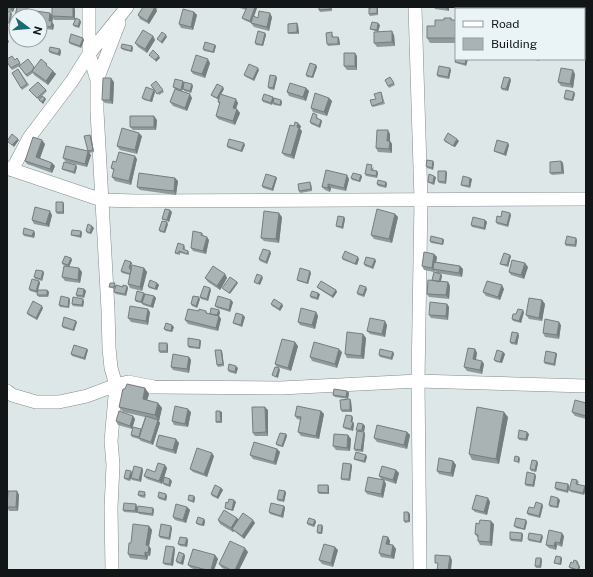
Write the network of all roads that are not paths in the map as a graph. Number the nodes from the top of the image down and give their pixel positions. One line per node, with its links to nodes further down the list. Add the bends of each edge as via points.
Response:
1 (89, 7): 4 (street)
2 (415, 7): 9 (street)
3 (125, 10): 4 (street); 5 (street)
4 (89, 54): 5 (street); 6 (street)
5 (97, 80): 8 (street)
6 (9, 169): 8 (street)
7 (586, 199): 9 (street)
8 (102, 200): 9 (street); 11 (street, via 109,348)
9 (421, 200): 10 (street)
10 (418, 381): 11 (street, via 281,388 154,387 128,382); 12 (street); 15 (street)
11 (116, 385): 13 (street, via 87,396 59,402 36,402); 14 (street, via 111,441)
12 (586, 386)
13 (7, 391)
14 (112, 570)
15 (420, 570)

